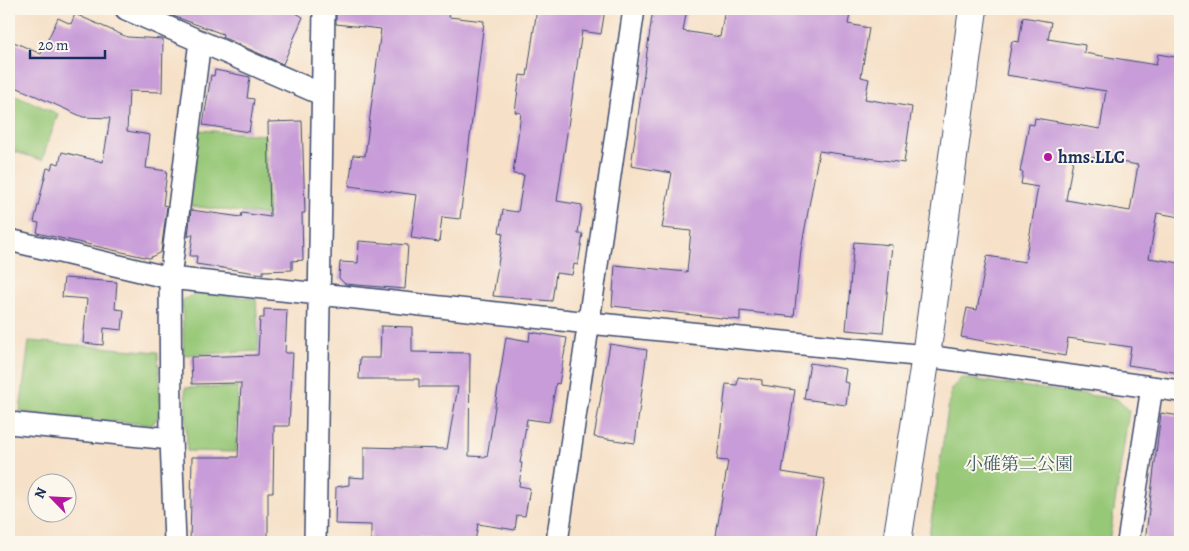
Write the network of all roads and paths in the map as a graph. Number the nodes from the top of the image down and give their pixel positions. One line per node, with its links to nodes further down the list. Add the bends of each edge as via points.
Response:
1 (126, 9): 5 (street)
2 (324, 9): 6 (street)
3 (634, 9): 10 (street)
4 (973, 9): 11 (street)
5 (200, 41): 6 (street); 8 (street)
6 (321, 94): 9 (street)
7 (9, 240): 8 (street)
8 (170, 278): 9 (street); 15 (street)
9 (320, 295): 10 (street); 17 (street)
10 (588, 323): 11 (street); 18 (street)
11 (926, 356): 12 (street); 19 (street)
12 (1152, 387): 13 (street); 20 (street)
13 (1180, 391)
14 (9, 423): 15 (street)
15 (171, 439): 16 (street)
16 (175, 542)
17 (315, 542)
18 (557, 542)
19 (896, 542)
20 (1128, 542)

